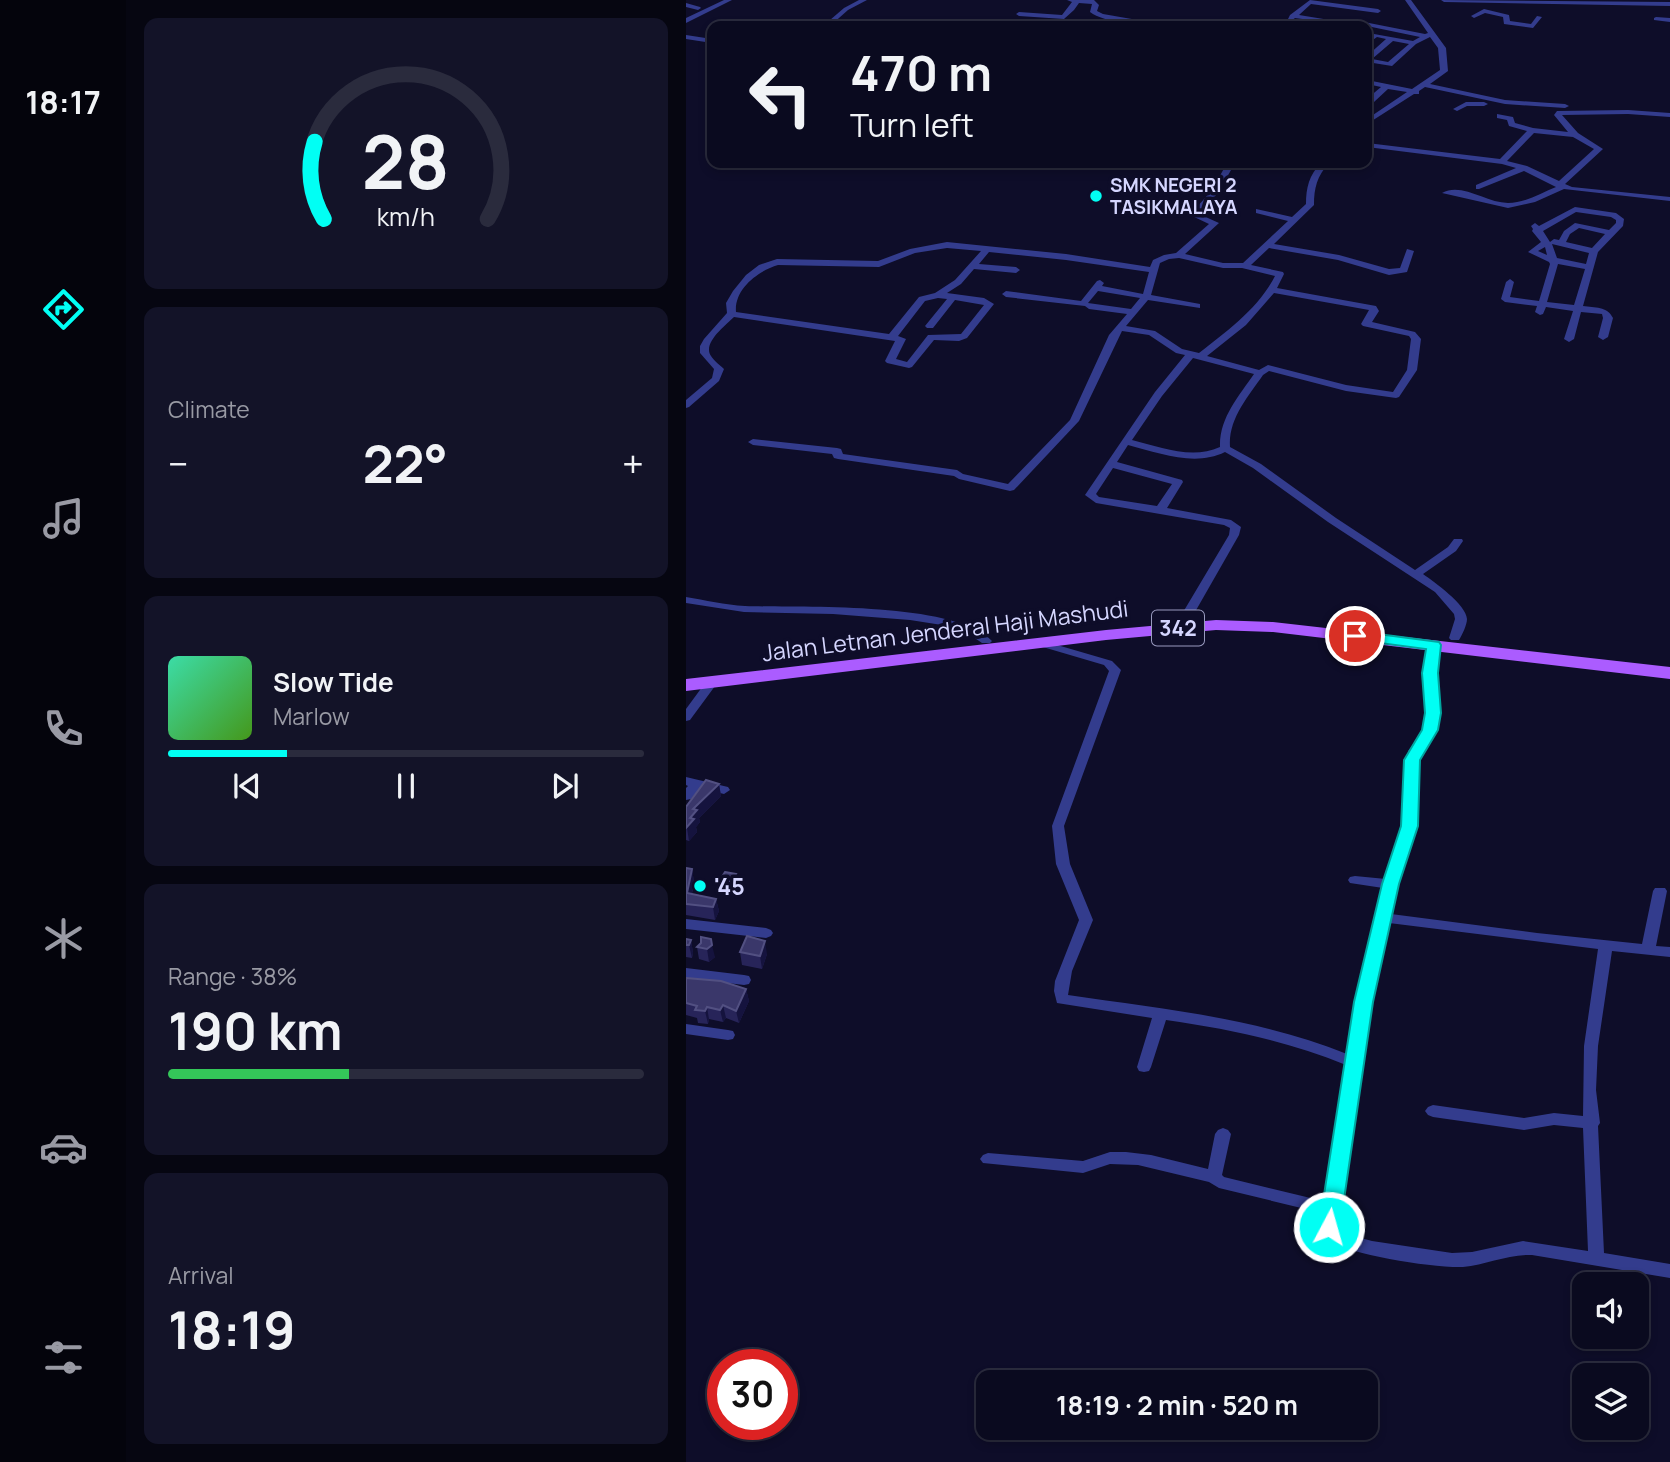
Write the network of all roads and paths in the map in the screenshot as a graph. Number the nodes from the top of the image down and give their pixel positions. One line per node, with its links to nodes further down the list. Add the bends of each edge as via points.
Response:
1 (714, 0): 12 (street)
2 (729, 0): 27 (street)
3 (864, 0): 22 (street)
4 (1347, 0): 11 (street)
5 (1408, 0): 31 (street)
6 (1444, 0): 8 (street)
7 (1073, 1): 17 (street, via 1065,16); 24 (street, via 1094,2 1093,12 1101,16)
8 (1482, 1): 9 (street); 16 (street, via 1464,14)
9 (1670, 4)
10 (686, 5): 12 (street)
11 (1338, 6): 13 (street); 25 (street, via 1307,2 1291,18); 26 (street)
12 (698, 8): 14 (street)
13 (1378, 10)
14 (686, 14)
15 (1019, 14): 17 (street)
16 (1474, 16): 18 (street, via 1485,11 1507,16 1507,23 1533,26); 20 (street)
17 (1059, 17): 23 (street)
18 (1539, 17)
19 (1656, 19): 21 (street)
20 (1489, 20)
21 (1670, 20)
22 (832, 21)
23 (1058, 21)
24 (1135, 21)
25 (1312, 21)
26 (1327, 21)
27 (686, 22)
28 (1372, 25): 31 (street)
29 (1372, 34): 30 (street)
30 (1376, 35): 33 (street); 34 (street)
31 (1429, 35): 36 (street); 41 (street, via 1442,48 1445,67)
32 (686, 37): 35 (street)
33 (1372, 38)
34 (1392, 38): 36 (street); 37 (street)
35 (707, 40)
36 (1414, 43): 39 (street)
37 (1372, 57)
38 (1372, 62): 39 (street)
39 (1389, 64): 40 (street)
40 (1381, 70)
41 (1441, 75): 43 (street); 46 (street)
42 (1372, 83): 44 (street)
43 (1426, 85): 45 (street); 46 (street)
44 (1387, 86): 45 (street); 47 (street)
45 (1416, 92): 53 (street)
46 (1464, 94): 48 (street)
47 (1372, 99)
48 (1505, 102): 49 (street); 50 (street, via 1466,104)
49 (1565, 106)
50 (1457, 109)
51 (1670, 115): 55 (street, via 1559,113)
52 (1500, 116): 54 (street)
53 (1372, 119)
54 (1532, 130): 55 (street); 57 (street)
55 (1575, 135): 61 (street, via 1599,149)
56 (1372, 146): 57 (street)
57 (1502, 162): 60 (street)
58 (1228, 168): 78 (street, via 1194,215 1215,223)
59 (1319, 168): 70 (street, via 1310,205)
60 (1524, 168): 61 (street); 62 (street)
61 (1561, 186): 63 (street); 64 (street, via 1510,206 1469,194)
62 (1479, 187)
63 (1588, 192): 65 (street); 69 (street)
64 (1446, 193)
65 (1599, 193): 66 (street); 68 (street)
66 (1670, 199)
67 (1259, 211): 70 (street)
68 (1570, 211): 69 (street); 71 (street, via 1617,216 1621,222)
69 (1552, 216): 72 (street, via 1536,231)
70 (1293, 220): 74 (street)
71 (1611, 233): 73 (street, via 1578,225); 77 (street)
72 (1544, 241): 73 (street); 79 (street); 79 (street, via 1532,252)
73 (1561, 244): 77 (street)
74 (1268, 245): 76 (street, via 1394,273 1404,270); 81 (street)
75 (987, 249): 80 (street); 84 (street); 99 (street, via 939,245 879,264 772,263 748,277 731,303)
76 (1410, 251)
77 (1594, 251): 82 (street)
78 (1178, 256): 81 (street); 84 (street, via 1160,259)
79 (1553, 260): 82 (street); 95 (street)
80 (974, 265): 83 (street); 89 (street)
81 (1242, 266): 87 (street, via 1280,274)
82 (1590, 267): 96 (street)
83 (1016, 270)
84 (1152, 270): 91 (street)
85 (1510, 282): 92 (street)
86 (1099, 286): 88 (street, via 1083,304); 91 (street)
87 (1272, 290): 105 (street, via 1242,323); 106 (street, via 1373,308 1366,324 1415,336 1414,359 1398,394 1393,395 1268,368)
88 (1006, 294)
89 (938, 295): 90 (street); 103 (street, via 922,299)
90 (953, 297): 100 (street); 103 (street, via 989,304 961,338 931,337 907,365 890,361 902,340)
91 (1146, 297): 94 (street); 98 (street)
92 (1505, 299): 95 (street); 97 (street)
93 (1089, 306): 98 (street)
94 (1197, 306)
95 (1541, 308): 96 (street)
96 (1578, 308): 102 (street, via 1608,314); 104 (street)
97 (1505, 311)
98 (1133, 312): 101 (street)
99 (732, 314): 103 (street); 107 (street, via 704,349 719,369 716,379)
100 (930, 326)
101 (1119, 328): 105 (street, via 1158,335 1179,351); 108 (street, via 1074,421 1010,488 937,469 838,456 837,451)
102 (1603, 337)
103 (891, 338)
104 (1569, 339)
105 (1195, 356): 106 (street); 109 (street, via 1158,394)
106 (1260, 373): 110 (street, via 1228,424)
107 (686, 405)
108 (753, 442)
109 (1127, 442): 110 (street, via 1198,456 1216,455); 111 (street)
110 (1225, 448): 114 (street)
111 (1111, 464): 112 (street, via 1178,482); 112 (street, via 1091,497)
112 (1160, 510): 116 (street, via 1227,522 1237,529)
113 (1458, 541): 114 (street)
114 (1416, 575): 118 (street, via 1457,607 1461,619)
115 (686, 600): 119 (street, via 735,608 906,617 971,631)
116 (1185, 619): 117 (main road, Jalan Letnan Jenderal Haji Mashudi / 342, via 1267,617); 119 (main road, Jalan Letnan Jenderal Haji Mashudi / 342)
117 (1356, 631): 118 (main road, Jalan Letnan Jenderal Haji Mashudi / 342); 120 (main road, Jalan Letnan Jenderal Haji Mashudi / 342, via 1216,625); 121 (main road, Jalan Letnan Jenderal Haji Mashudi / 342)
118 (1455, 638): 122 (main road, Jalan Letnan Jenderal Haji Mashudi / 342)
119 (986, 641): 123 (main road, Jalan Letnan Jenderal Haji Mashudi / 342)
120 (1040, 643): 125 (main road, Jalan Letnan Jenderal Haji Mashudi / 342); 142 (street, via 1108,663 1115,670 1058,826 1063,864 1086,916 1066,969 1061,998)
121 (1434, 645): 124 (main road, Jalan Letnan Jenderal Haji Mashudi / 342); 132 (street, via 1430,730 1412,760 1409,826)
122 (1670, 663)
123 (686, 673)
124 (1670, 673)
125 (712, 681): 126 (main road, Jalan Letnan Jenderal Haji Mashudi / 342); 127 (street)
126 (686, 685)
127 (688, 709)
128 (692, 782): 129 (street); 130 (street)
129 (724, 790)
130 (686, 796)
131 (1355, 880): 132 (street)
132 (1391, 884): 134 (street)
133 (1660, 891): 138 (street)
134 (1384, 918): 137 (street); 145 (street)
135 (686, 924): 136 (street)
136 (766, 933)
137 (1606, 945): 138 (street); 148 (street, via 1591,1046)
138 (1648, 950): 139 (street)
139 (1670, 952)
140 (686, 973): 141 (street)
141 (744, 980)
142 (1160, 1014): 145 (street, via 1258,1031); 146 (street)
143 (686, 1029): 144 (street)
144 (728, 1035)
145 (1354, 1062): 152 (street)
146 (1144, 1067)
147 (1433, 1111): 148 (street, via 1530,1125 1555,1119)
148 (1592, 1123): 153 (street)
149 (1223, 1134): 151 (street)
150 (988, 1159): 151 (street, via 1083,1167 1118,1157)
151 (1214, 1177): 152 (street, via 1226,1185)
152 (1330, 1209): 153 (street, via 1332,1237 1349,1243 1460,1260 1522,1247)
153 (1596, 1258): 154 (street)
154 (1670, 1271)

